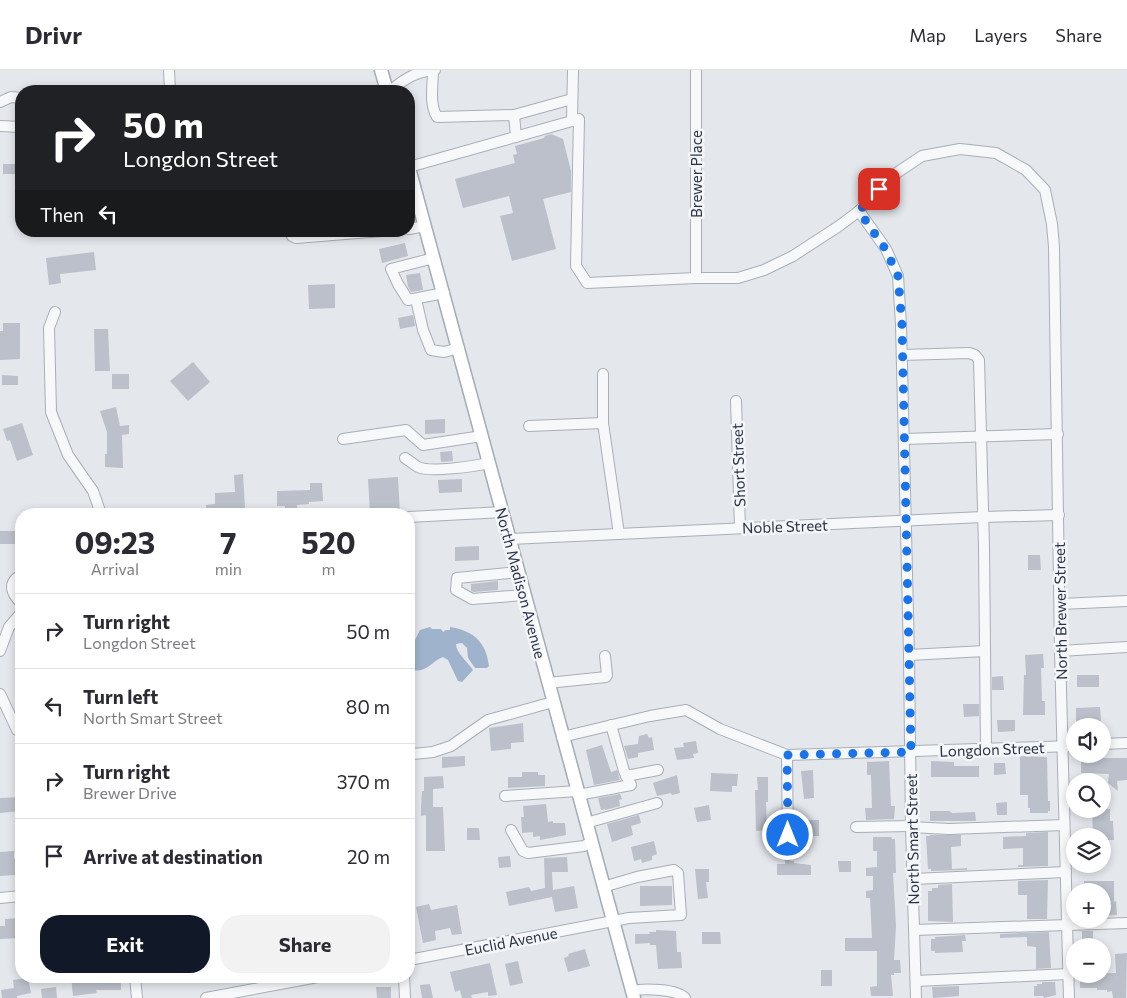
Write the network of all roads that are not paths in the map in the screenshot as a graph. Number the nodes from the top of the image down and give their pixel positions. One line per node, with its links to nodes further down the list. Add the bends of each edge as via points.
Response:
1 (169, 70): 6 (street)
2 (381, 70): 7 (main road)
3 (434, 70): 8 (street, via 404,79); 12 (street, via 432,97 437,117)
4 (573, 70): 10 (street)
5 (696, 70): 25 (street, Brewer Place)
6 (170, 85)
7 (387, 85)
8 (396, 85)
9 (15, 97): 11 (street)
10 (572, 99): 12 (street); 13 (street)
11 (0, 102)
12 (514, 115): 16 (street)
13 (572, 121): 16 (street); 25 (street, North Brewer Street, via 579,119 576,266 587,283)
14 (0, 126): 15 (street)
15 (15, 127)
16 (516, 137): 17 (street)
17 (415, 170)
18 (415, 192): 20 (main road, North Madison Avenue)
19 (859, 211): 25 (street, North Brewer Street, via 818,241 764,270 738,278); 30 (street, North Smart Street, via 886,250 898,276); 35 (street, North Brewer Street, via 889,178 922,156 960,149 996,153 1026,170 1045,190 1052,224)
20 (425, 226): 21 (street); 24 (main road, North Madison Avenue)
21 (415, 228)
22 (294, 237): 23 (street)
23 (308, 237)
24 (434, 258): 26 (main road, North Madison Avenue); 27 (street, via 391,269 408,300)
25 (696, 278)
26 (444, 293): 27 (street); 29 (main road, North Madison Avenue)
27 (416, 299): 29 (street, via 431,350 444,352)
28 (55, 312): 42 (street, via 49,328 51,412 68,455 93,490)
29 (459, 348): 36 (main road, North Madison Avenue)
30 (902, 355): 37 (street, via 969,353 979,360); 39 (street, North Smart Street)
31 (603, 374): 33 (street)
32 (736, 401): 48 (street, Short Street)
33 (603, 423): 34 (street); 49 (street)
34 (529, 426)
35 (1058, 434): 37 (street); 44 (street, North Brewer Street)
36 (482, 436): 38 (street, via 423,445 406,430); 41 (main road, North Madison Avenue)
37 (982, 436): 39 (street); 46 (street)
38 (343, 438)
39 (904, 439): 47 (street, North Smart Street)
40 (405, 458): 41 (street, via 419,468 428,469)
41 (489, 463): 43 (main road, North Madison Avenue)
42 (99, 508)
43 (503, 512): 45 (street); 50 (main road, North Madison Avenue)
44 (1059, 515): 46 (street, Noble Street); 56 (street, North Brewer Street)
45 (415, 517)
46 (984, 517): 47 (street, Noble Street); 60 (street)
47 (906, 521): 48 (street, Noble Street); 62 (street, North Smart Street)
48 (740, 528): 49 (street, Noble Street)
49 (620, 534): 50 (street, Noble Street)
50 (510, 539): 51 (main road, North Madison Avenue)
51 (519, 572): 53 (main road, North Madison Avenue); 53 (street, via 457,578 456,590 472,599)
52 (15, 580): 54 (street, via 11,587)
53 (525, 595): 64 (main road, North Madison Avenue)
54 (15, 596)
55 (1127, 601): 56 (street)
56 (1060, 604): 61 (street, North Brewer Street)
57 (15, 620): 59 (street)
58 (1127, 648): 61 (street)
59 (0, 651)
60 (985, 651): 62 (street); 74 (street)
61 (1060, 651): 72 (street, North Brewer Street)
62 (909, 655): 75 (street, North Smart Street)
63 (605, 656): 64 (street, via 606,677)
64 (548, 683): 66 (main road, North Madison Avenue)
65 (0, 694): 68 (street)
66 (553, 702): 69 (main road, North Madison Avenue); 76 (street, via 488,720 451,746)
67 (611, 725): 69 (street, Longdon Street); 77 (street, Longdon Street, via 686,710 720,729); 79 (street)
68 (15, 726)
69 (562, 736): 80 (main road, North Madison Avenue)
70 (1111, 744): 71 (street)
71 (1127, 744)
72 (1062, 746): 73 (street, Longdon Street); 74 (street, Longdon Street); 84 (street, North Brewer Street)
73 (1066, 746)
74 (986, 749): 75 (street, Longdon Street)
75 (911, 752): 77 (street, Longdon Street); 86 (street, North Smart Street)
76 (415, 754)
77 (787, 755): 89 (street)
78 (658, 770): 79 (street)
79 (626, 776): 80 (street, via 631,786)
80 (577, 793): 81 (street); 83 (main road, North Madison Avenue)
81 (505, 796)
82 (657, 803): 83 (street)
83 (586, 823): 88 (main road, North Madison Avenue)
84 (1064, 825): 86 (street); 90 (street, North Brewer Street)
85 (856, 827): 86 (street)
86 (911, 827): 91 (street, North Smart Street)
87 (511, 830): 88 (street, via 528,853 584,846)
88 (591, 842): 92 (main road, North Madison Avenue)
89 (788, 855)
90 (1066, 872): 91 (street)
91 (913, 879): 99 (street, North Smart Street)
92 (603, 887): 95 (main road, North Madison Avenue); 95 (street, Euclid Avenue, via 674,870 678,873 681,915)
93 (15, 897): 94 (street)
94 (0, 898)
95 (613, 922): 100 (street, Euclid Avenue); 107 (main road, North Madison Avenue)
96 (1111, 923): 97 (street)
97 (1127, 923)
98 (1066, 924): 99 (street)
99 (914, 930): 102 (street, North Smart Street)
100 (415, 959)
101 (1066, 974): 102 (street)
102 (916, 980): 112 (street, North Smart Street)
103 (136, 983): 108 (street)
104 (286, 983): 109 (street)
105 (404, 983): 110 (street)
106 (1068, 983): 113 (street, North Brewer Street)
107 (633, 994): 111 (street, via 655,988 682,994)
108 (138, 998)
109 (206, 998)
110 (405, 998)
111 (685, 998)
112 (916, 998)
113 (1069, 998)

